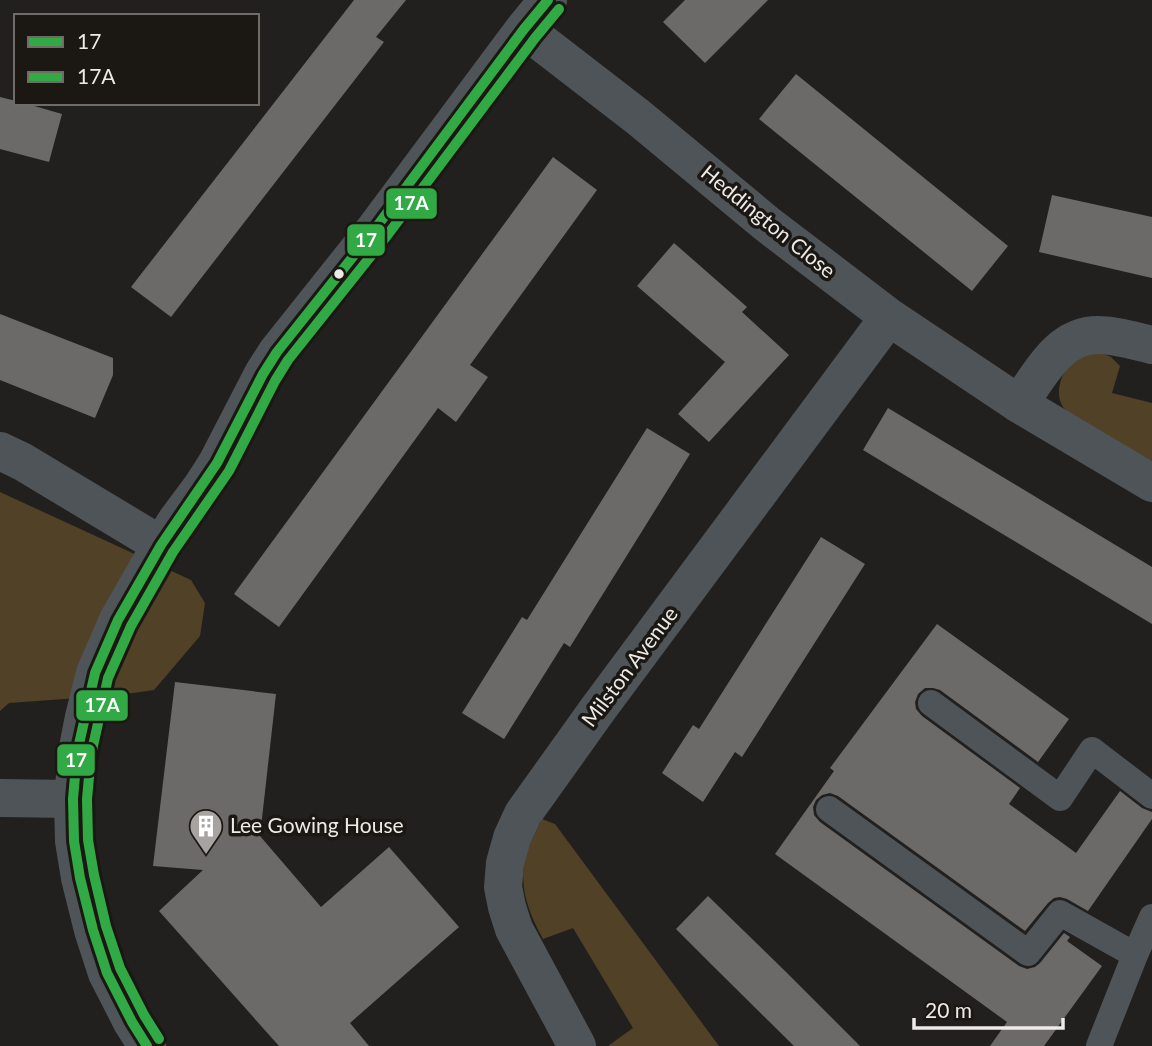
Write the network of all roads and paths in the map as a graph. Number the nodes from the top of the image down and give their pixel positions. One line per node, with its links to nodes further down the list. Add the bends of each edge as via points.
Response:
1 (548, 0): 2 (street)
2 (524, 29): 3 (street, Heddington Close); 8 (street, via 277,352 210,474)
3 (889, 317): 5 (street, Heddington Close); 17 (street, Milston Avenue, via 598,709 523,814 512,838 503,887 507,907 514,929)
4 (1152, 345): 5 (street, via 1099,335 1074,339 1056,353)
5 (1019, 404): 7 (street, Heddington Close)
6 (0, 451): 8 (street)
7 (1152, 483)
8 (161, 545): 12 (street, via 118,620 95,673 77,753)
9 (931, 703): 10 (lane, via 1060,798 1092,750)
10 (1152, 796)
11 (0, 798): 12 (street)
12 (73, 799): 16 (street, via 74,841 93,930 107,973)
13 (830, 809): 15 (lane, via 1028,953 1060,913)
14 (1152, 917): 15 (lane)
15 (1135, 955): 18 (lane)
16 (147, 1046)
17 (577, 1046)
18 (1099, 1046)

